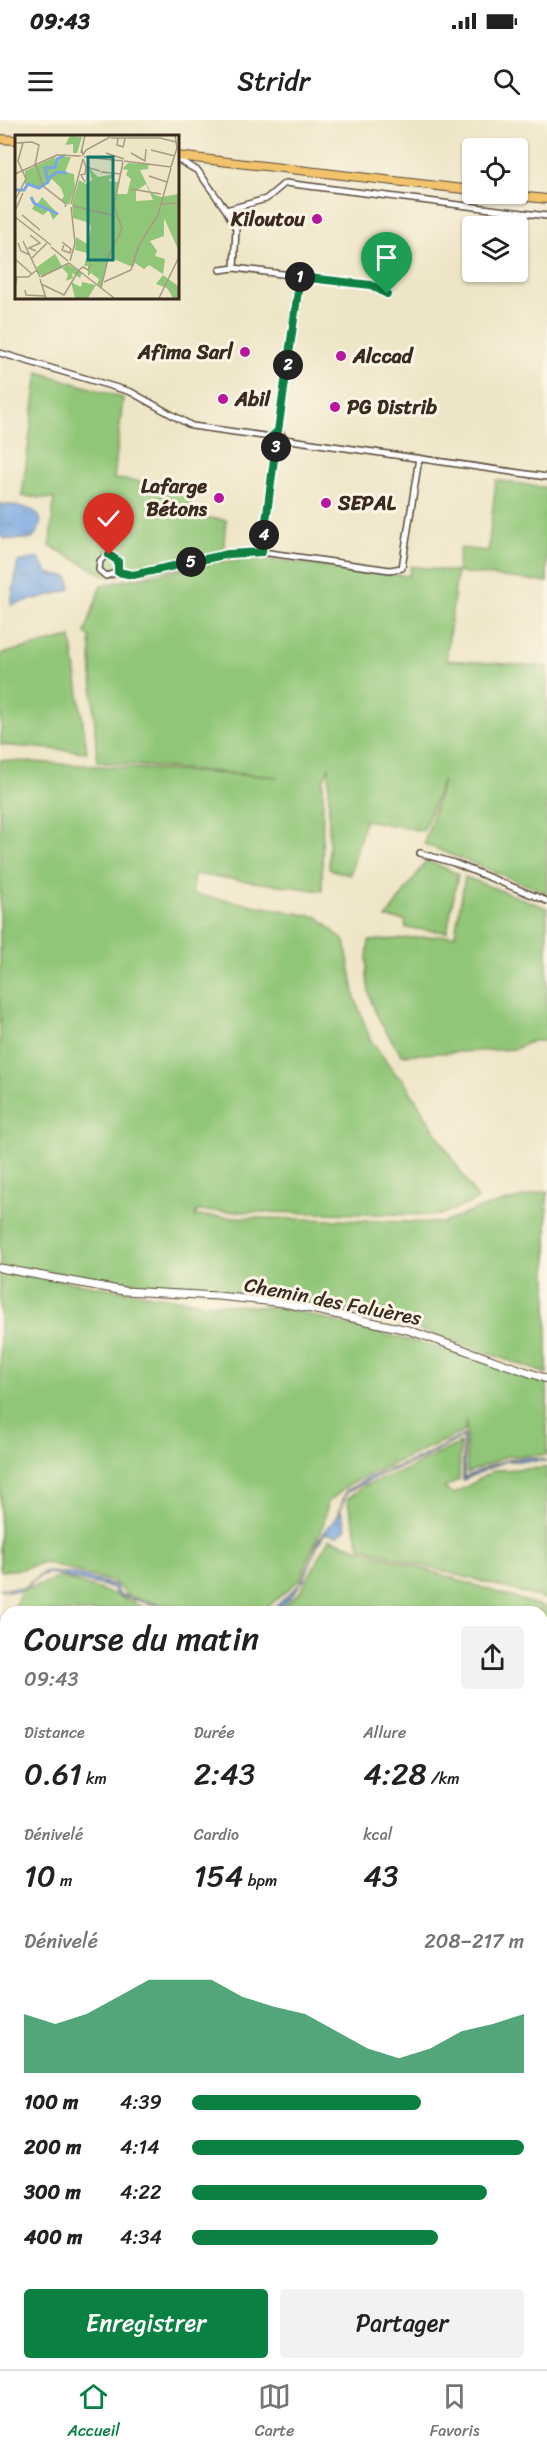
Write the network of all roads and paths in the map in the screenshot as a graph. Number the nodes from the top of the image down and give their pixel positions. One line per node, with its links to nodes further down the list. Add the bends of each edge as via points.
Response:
1 (178, 157): 3 (main road)
2 (178, 158): 6 (street, via 198,171)
3 (462, 189)
4 (528, 197): 5 (main road)
5 (547, 199)
6 (226, 210): 7 (street, via 266,199 285,183); 8 (street, via 236,230)
7 (547, 216)
8 (234, 268): 9 (street); 10 (street)
9 (220, 270)
10 (300, 277): 11 (street, via 371,285); 13 (street)
11 (387, 294)
12 (0, 353): 14 (street, via 131,392 192,426)
13 (278, 431): 14 (street); 15 (street)
14 (271, 437): 16 (street)
15 (284, 439): 16 (street); 17 (street)
16 (276, 444): 19 (street)
17 (419, 458): 18 (street); 19 (street, via 402,568 390,570)
18 (547, 477)
19 (262, 552): 20 (street, via 228,554 133,575)
20 (118, 572)
21 (420, 853): 22 (street)
22 (547, 901)
23 (0, 1268): 24 (street, Chemin des Faluères, via 124,1291 284,1304 408,1330)
24 (547, 1378)

